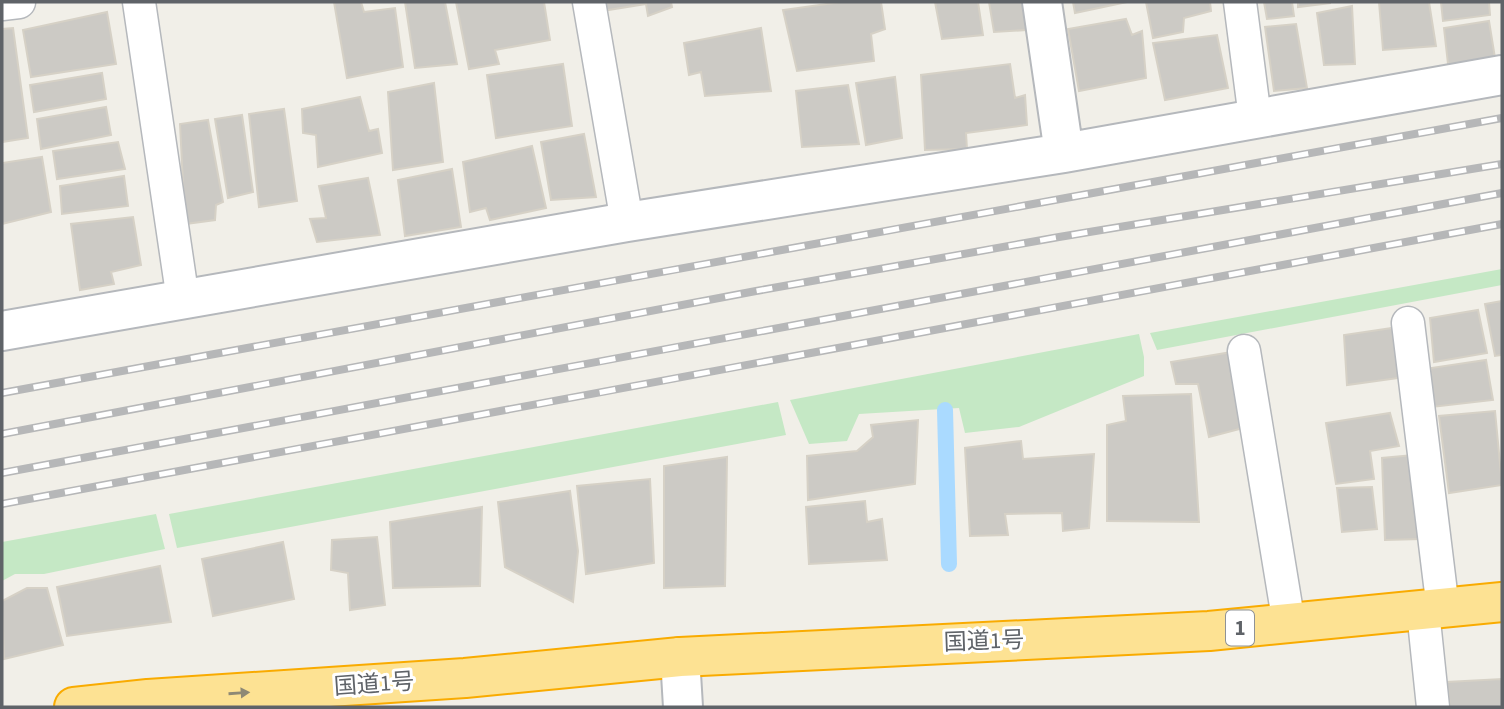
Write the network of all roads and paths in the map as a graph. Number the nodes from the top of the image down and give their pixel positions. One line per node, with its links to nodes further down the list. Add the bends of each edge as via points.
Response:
1 (19, 2): 6 (lane)
2 (139, 2): 11 (lane)
3 (589, 2): 10 (lane)
4 (1042, 2): 9 (street)
5 (1240, 2): 8 (lane)
6 (2, 4)
7 (1502, 75): 8 (street)
8 (1255, 118): 9 (street)
9 (1064, 153): 10 (street)
10 (627, 222): 11 (street)
11 (183, 300): 13 (street)
12 (1408, 323): 16 (lane)
13 (2, 331)
14 (1244, 351): 17 (lane)
15 (1502, 602): 16 (highway, 国道1号 / 1)
16 (1433, 610): 17 (highway, 国道1号 / 1); 23 (lane)
17 (1289, 624): 18 (highway, 国道1号 / 1)
18 (680, 657): 19 (highway, 国道1号 / 1); 22 (street)
19 (465, 678): 20 (highway, 国道1号 / 1, one-way to 19); 21 (highway, 国道1号 / 1)
20 (74, 707)
21 (340, 707)
22 (683, 707)
23 (1433, 707)

